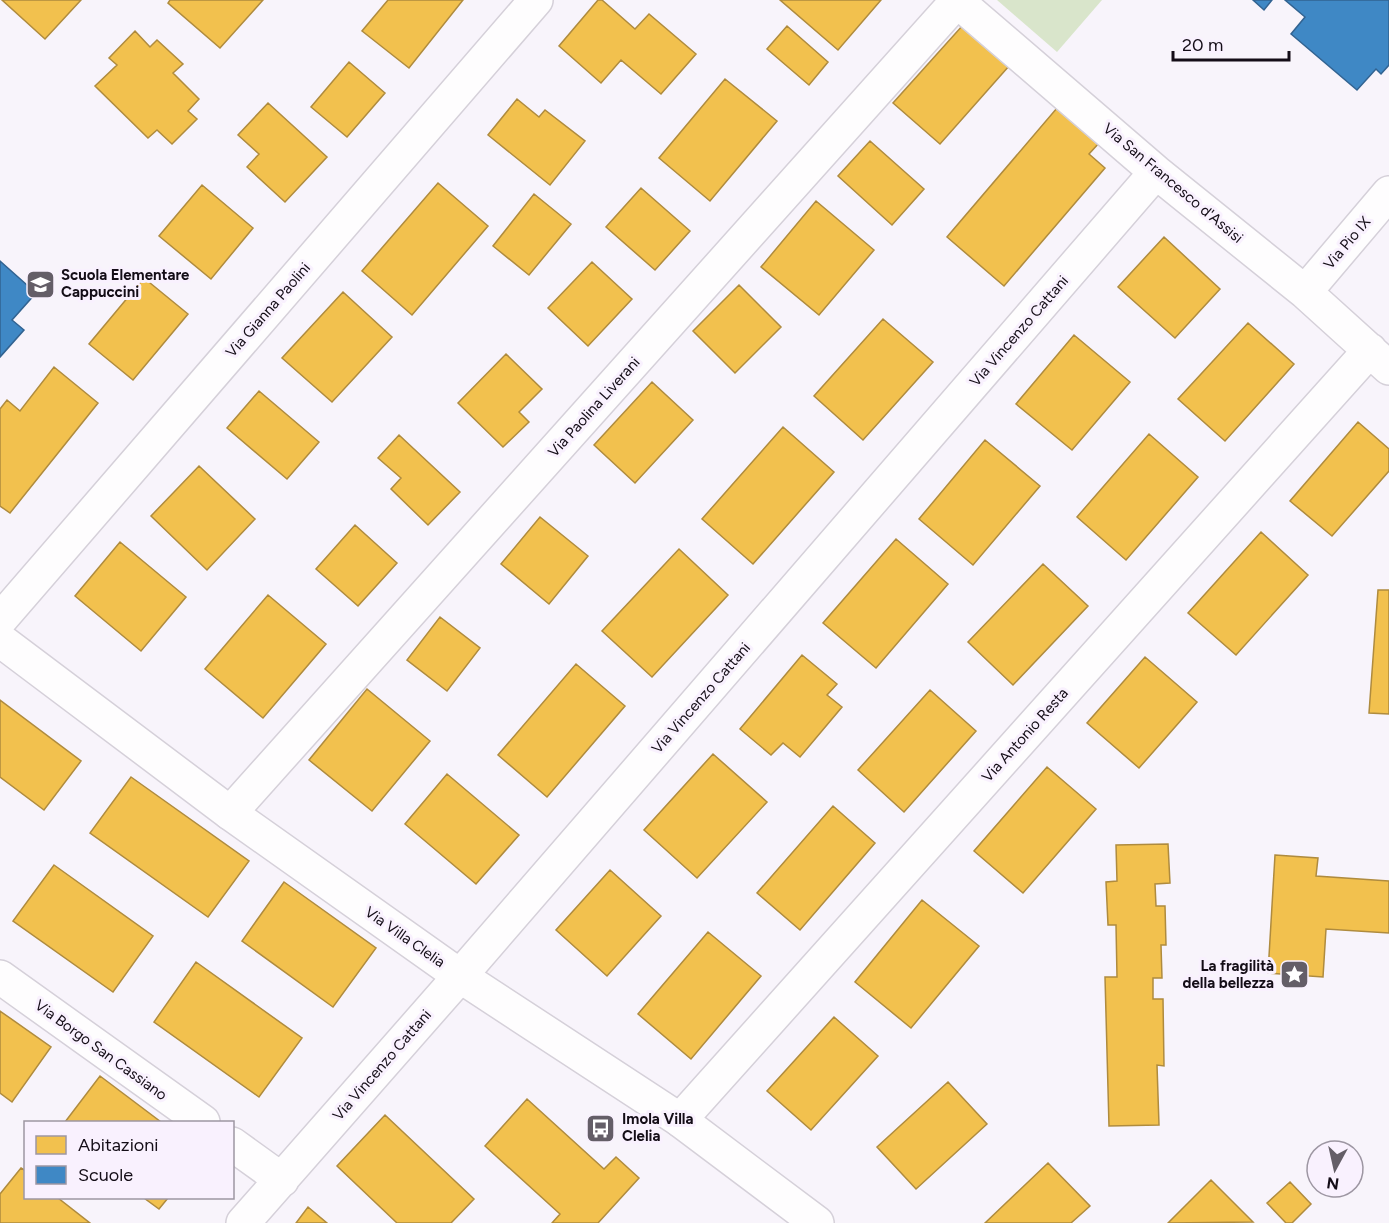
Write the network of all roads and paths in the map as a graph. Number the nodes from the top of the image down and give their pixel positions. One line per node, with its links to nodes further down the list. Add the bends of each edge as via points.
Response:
1 (536, 0): 7 (street, Via Gianna Paolini)
2 (956, 0): 3 (street, Via San Francesco d'Assisi); 9 (street, Via Paolina Liverani)
3 (1156, 172): 5 (street, Via San Francesco d'Assisi); 10 (street, Via Vincenzo Cattani)
4 (1389, 193): 5 (street, Via Pio IX)
5 (1305, 292): 6 (street, Via San Francesco d'Assisi)
6 (1380, 359): 12 (street, Via Antonio Resta)
7 (0, 620)
8 (0, 640): 9 (street, Via Villa Clelia)
9 (230, 813): 10 (street, Via Villa Clelia)
10 (460, 976): 12 (street, Via Villa Clelia); 15 (street, Via Vincenzo Cattani)
11 (0, 977): 13 (street, Via Borgo San Cassiano)
12 (680, 1120): 17 (street, Via Villa Clelia)
13 (202, 1121)
14 (234, 1145): 15 (street)
15 (282, 1180): 16 (street, Via Vincenzo Cattani)
16 (243, 1223)
17 (817, 1223)

